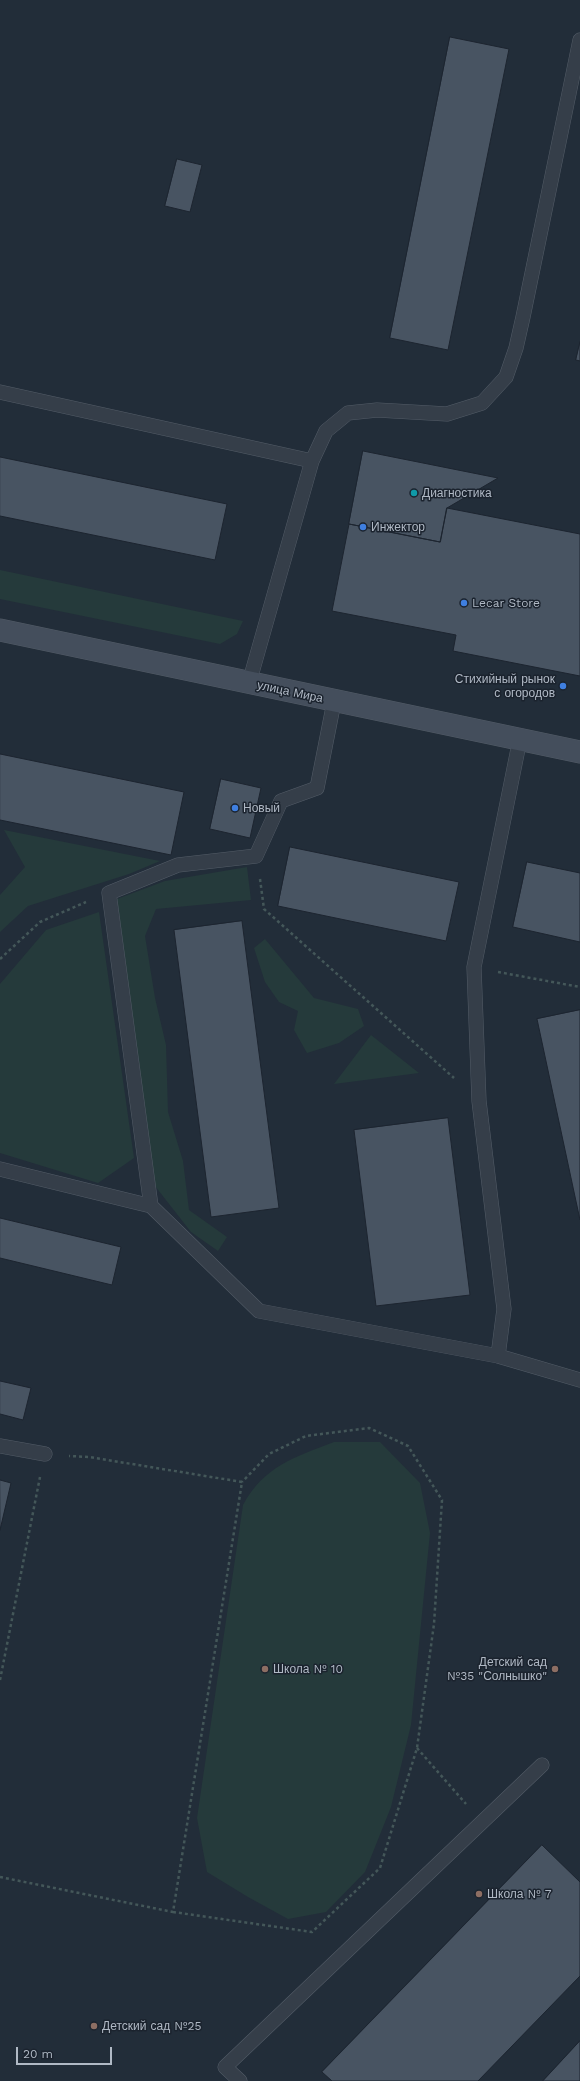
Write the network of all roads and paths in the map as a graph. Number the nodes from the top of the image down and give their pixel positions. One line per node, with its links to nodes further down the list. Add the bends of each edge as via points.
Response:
1 (580, 40): 3 (lane, via 523,317 506,377 482,403 447,414 377,410 348,413 326,431)
2 (0, 392): 3 (lane)
3 (312, 461): 5 (lane)
4 (0, 630): 5 (street, улица Мира)
5 (249, 683): 6 (street, улица Мира)
6 (334, 702): 7 (street, улица Мира); 9 (lane, via 317,788 281,801)
7 (520, 739): 8 (street, улица Мира); 12 (lane)
8 (580, 752)
9 (256, 856): 10 (lane, via 178,865); 14 (path, via 264,909)
10 (109, 893): 11 (path, via 40,922); 16 (lane)
11 (0, 959)
12 (474, 967): 13 (path); 14 (lane)
13 (580, 987)
14 (479, 1101): 17 (lane, via 504,1308)
15 (0, 1169): 16 (lane)
16 (151, 1206): 17 (lane, via 259,1311)
17 (498, 1356): 18 (lane)
18 (580, 1380)
19 (0, 1446): 20 (lane)
20 (45, 1454): 21 (path, via 89,1457); 22 (path)
21 (242, 1482): 23 (path, via 269,1454 306,1436 369,1428 408,1446 442,1500 434,1624); 27 (path)
22 (0, 1680)
23 (417, 1748): 25 (path, via 467,1807); 27 (path, via 380,1868 312,1932)
24 (542, 1765): 25 (lane)
25 (484, 1820): 28 (lane, via 225,2067)
26 (0, 1877): 27 (path)
27 (172, 1912)
28 (240, 2081)

